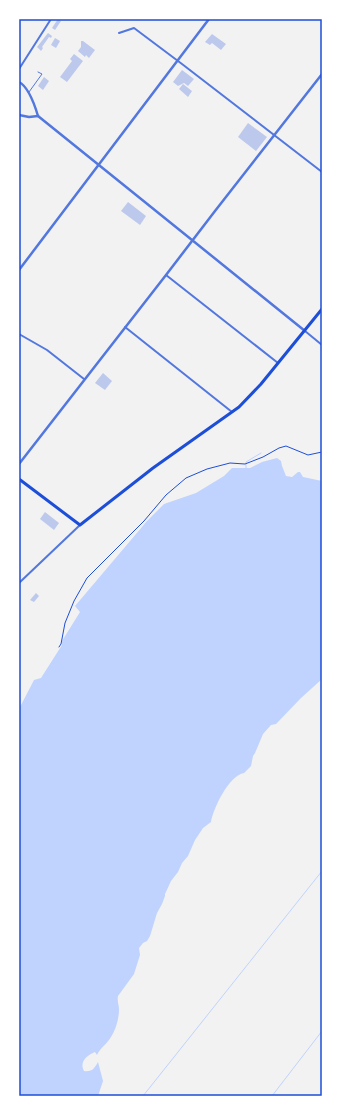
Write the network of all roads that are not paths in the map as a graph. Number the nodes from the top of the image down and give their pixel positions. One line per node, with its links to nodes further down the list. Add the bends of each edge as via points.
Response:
1 (52, 19): 5 (street)
2 (208, 19): 4 (street)
3 (118, 33): 4 (street, via 134,28)
4 (178, 61): 12 (street); 13 (street)
5 (19, 69)
6 (38, 72): 9 (lane, via 42,74)
7 (322, 74): 12 (street)
8 (19, 82): 9 (street)
9 (28, 93): 11 (street)
10 (19, 115): 11 (street)
11 (38, 116): 13 (street)
12 (274, 135): 14 (street); 15 (street)
13 (98, 165): 15 (street); 16 (street)
14 (322, 172)
15 (192, 241): 17 (street); 20 (street)
16 (19, 270)
17 (166, 275): 19 (street); 23 (street)
18 (322, 309): 20 (main road)
19 (126, 327): 24 (street); 25 (street)
20 (305, 331): 22 (street); 23 (main road)
21 (19, 334): 24 (street, via 47,350)
22 (322, 345)
23 (278, 363): 25 (main road)
24 (84, 379): 26 (street)
25 (232, 412): 28 (main road)
26 (19, 464)
27 (19, 479): 28 (main road)
28 (80, 525): 29 (street)
29 (19, 583)

